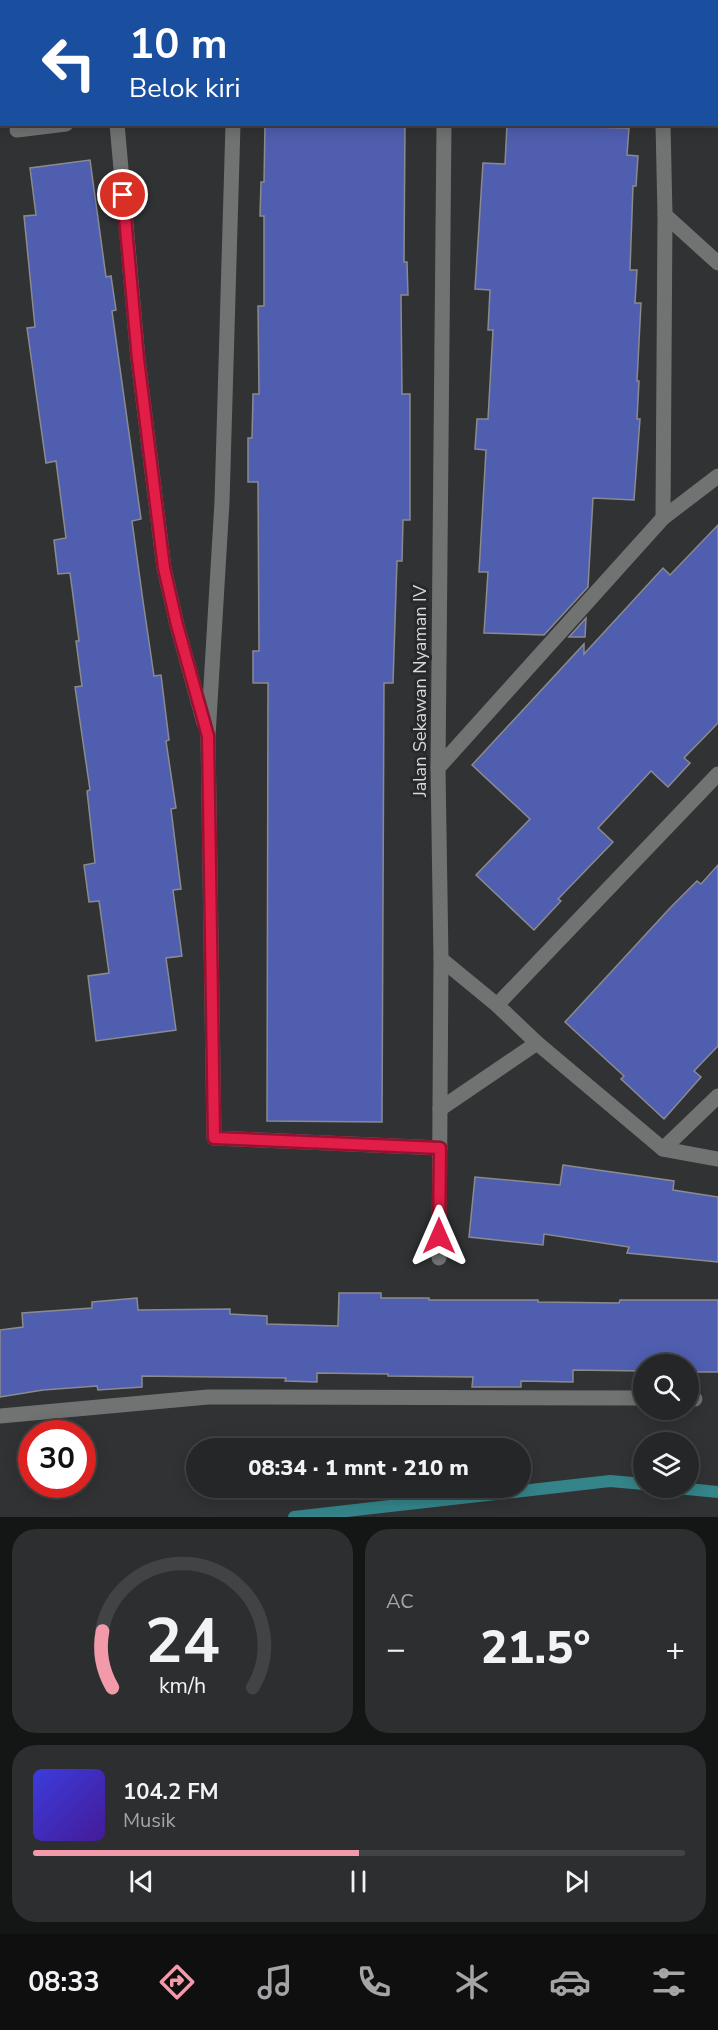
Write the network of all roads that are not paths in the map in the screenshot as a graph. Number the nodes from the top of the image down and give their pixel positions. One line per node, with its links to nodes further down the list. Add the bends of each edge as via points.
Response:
1 (50, 126): 6 (street)
2 (117, 126): 11 (street, via 138,359 164,568)
3 (233, 126): 11 (street, via 222,502)
4 (444, 126): 12 (street, Jalan Sekawan Nyaman IV)
5 (663, 126): 7 (street)
6 (17, 130)
7 (665, 215): 8 (street); 10 (street)
8 (718, 263)
9 (718, 476): 10 (street)
10 (663, 518): 12 (street)
11 (208, 736): 19 (street, via 214,1138)
12 (438, 768): 14 (street, Jalan Sekawan Nyaman IV)
13 (718, 774): 15 (street)
14 (441, 959): 15 (street); 18 (street, Jalan Sekawan Nyaman IV)
15 (497, 1005): 16 (street)
16 (537, 1043): 18 (street); 20 (street)
17 (718, 1096): 20 (street)
18 (440, 1109): 19 (street, Jalan Sekawan Nyaman IV)
19 (440, 1148): 22 (street, Jalan Sekawan Nyaman IV)
20 (663, 1149): 21 (street)
21 (718, 1159)
22 (439, 1258)
23 (633, 1398): 24 (street, via 208,1397)
24 (0, 1416)

